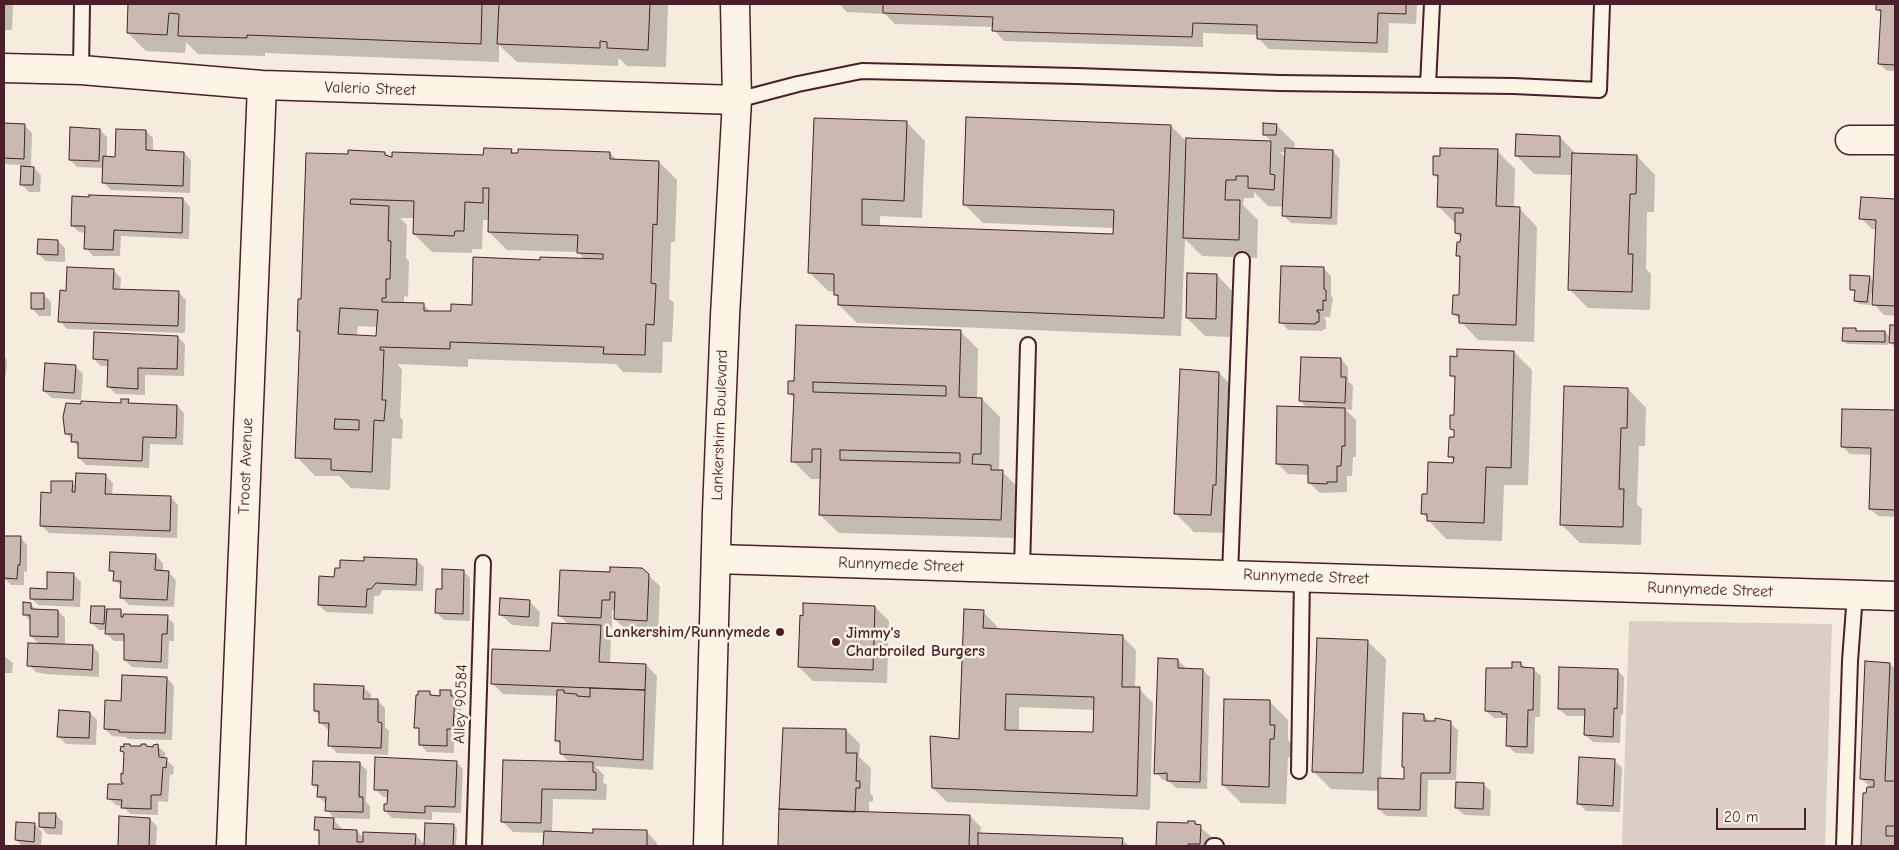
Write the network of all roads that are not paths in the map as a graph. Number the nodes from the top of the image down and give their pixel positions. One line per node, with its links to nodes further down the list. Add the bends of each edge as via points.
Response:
1 (82, 4): 6 (lane)
2 (735, 4): 9 (street, Lankershim Boulevard)
3 (1432, 4): 8 (lane)
4 (1602, 4): 8 (lane, via 1599,90)
5 (4, 68): 6 (street, Valerio Street)
6 (81, 70): 7 (street, Valerio Street)
7 (262, 85): 9 (street, Valerio Street); 22 (street, Troost Avenue)
8 (1428, 85): 9 (lane, via 862,71)
9 (737, 100): 14 (street, Lankershim Boulevard, via 724,316)
10 (1850, 140): 11 (street)
11 (1895, 140)
12 (1242, 260): 17 (lane)
13 (1028, 345): 16 (lane)
14 (716, 559): 16 (street, Runnymede Street); 24 (street, Lankershim Boulevard)
15 (483, 563): 23 (lane, Alley 90584)
16 (1022, 569): 17 (street, Runnymede Street)
17 (1230, 575): 18 (street, Runnymede Street)
18 (1302, 577): 19 (street, Runnymede Street); 21 (lane)
19 (1856, 594): 20 (street, Runnymede Street); 25 (lane, via 1850,661)
20 (1895, 596)
21 (1299, 771)
22 (231, 846)
23 (474, 846)
24 (708, 846)
25 (1844, 846)

